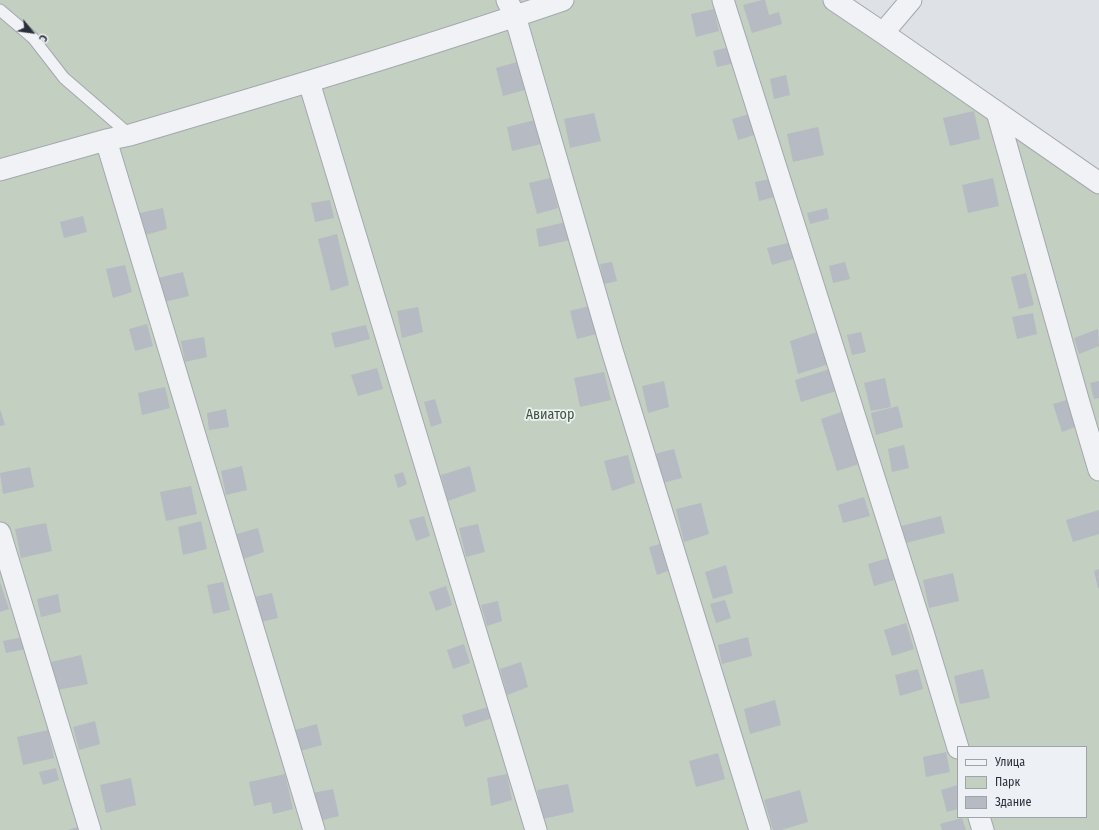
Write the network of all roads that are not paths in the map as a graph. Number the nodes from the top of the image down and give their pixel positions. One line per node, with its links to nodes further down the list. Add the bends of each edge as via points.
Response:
1 (563, 0): 5 (street)
2 (723, 0): 16 (street)
3 (834, 0): 7 (street)
4 (911, 0): 7 (street)
5 (511, 8): 8 (street); 21 (street, via 611,347)
6 (0, 10): 10 (lane, via 34,38 64,78)
7 (883, 33): 9 (street)
8 (309, 82): 10 (street); 20 (street)
9 (997, 112): 13 (street); 14 (street)
10 (130, 135): 11 (street)
11 (106, 140): 12 (street); 19 (street)
12 (0, 170)
13 (1099, 183)
14 (1099, 470)
15 (0, 533): 18 (street)
16 (957, 746)
17 (979, 818): 22 (street)
18 (90, 830)
19 (314, 830)
20 (536, 830)
21 (760, 830)
22 (983, 830)

